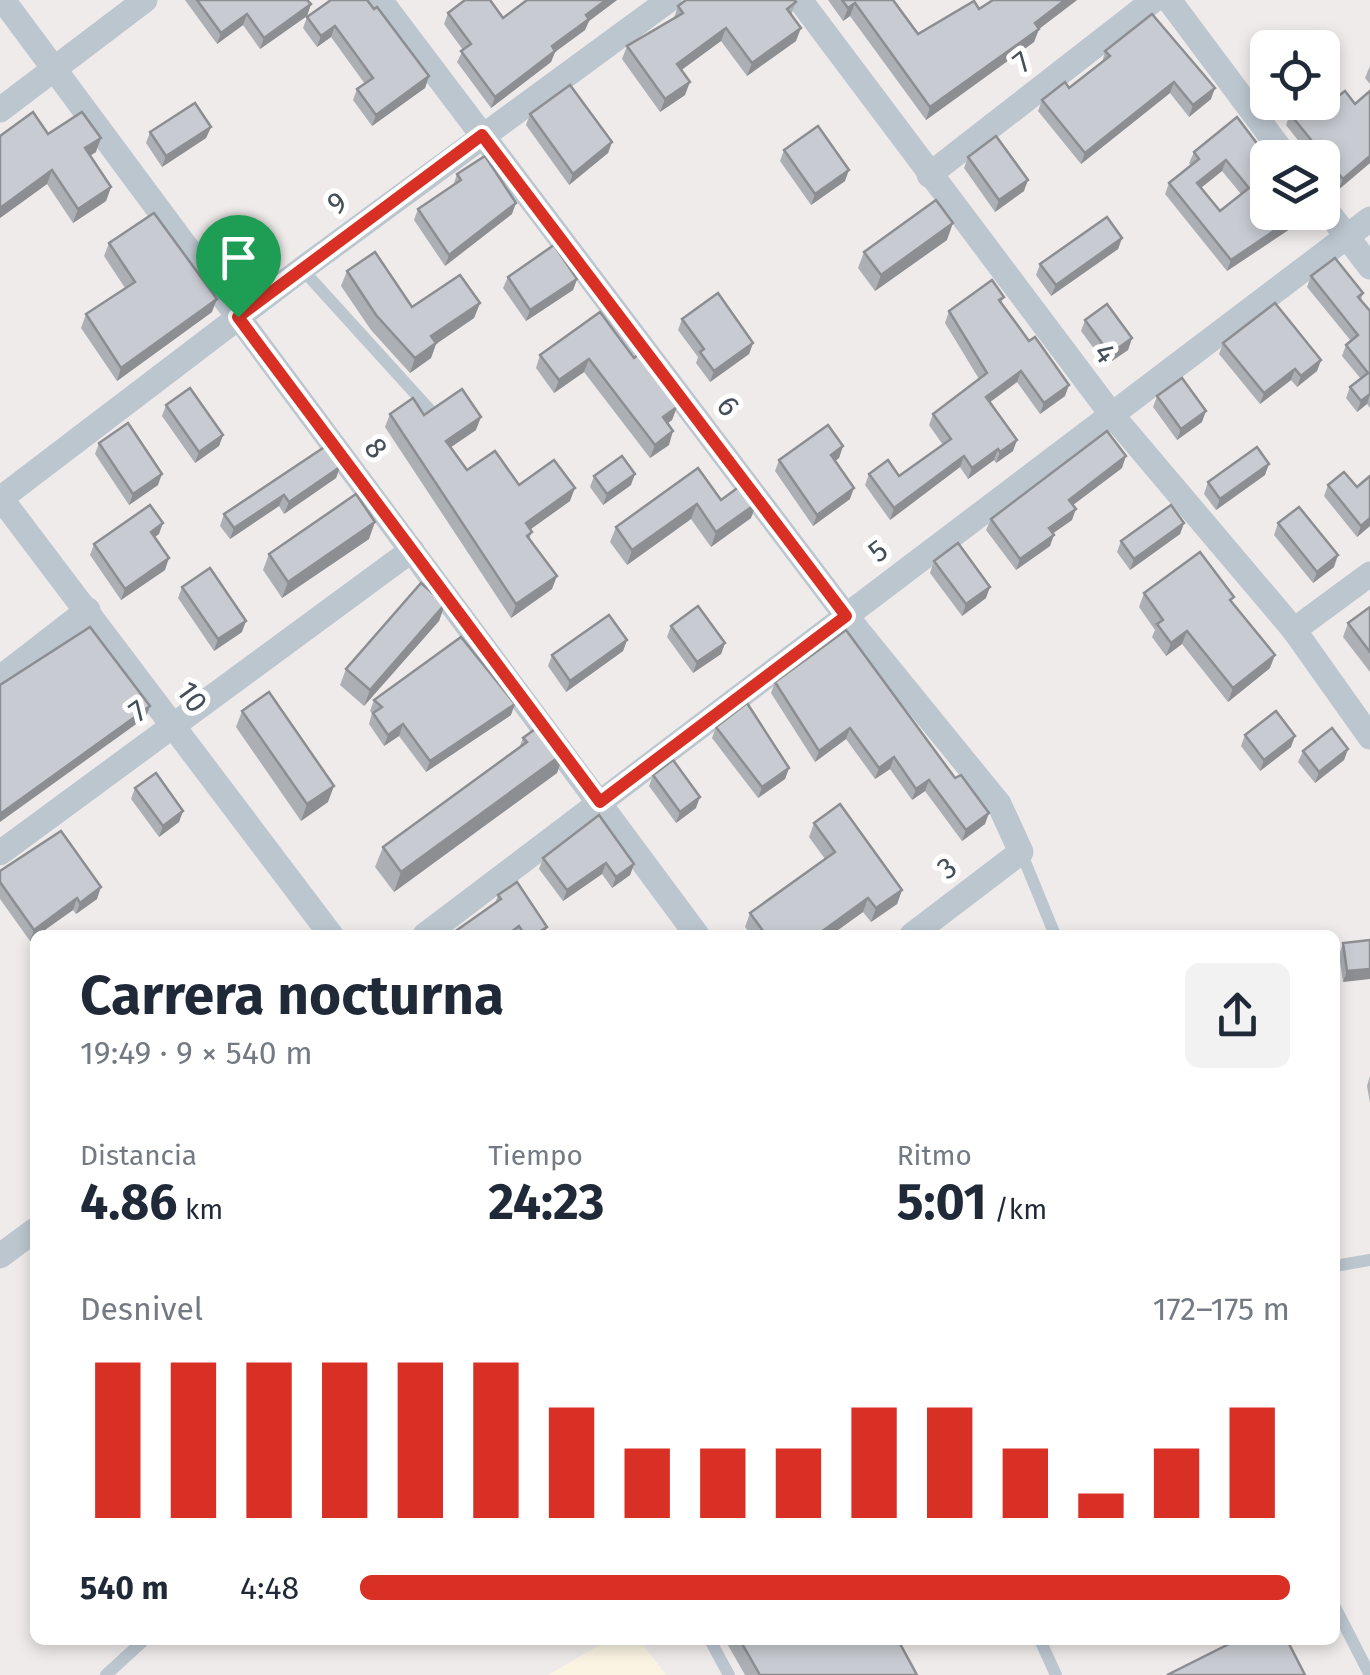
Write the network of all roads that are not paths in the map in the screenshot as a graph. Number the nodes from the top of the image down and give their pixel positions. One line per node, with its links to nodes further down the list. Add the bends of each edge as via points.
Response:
1 (3, 0): 8 (street, 8)
2 (145, 0): 8 (street)
3 (380, 0): 10 (street, 6)
4 (669, 0): 10 (street, 9)
5 (800, 0): 12 (street, 4)
6 (1154, 0): 12 (street, 7)
7 (1169, 0): 11 (street)
8 (54, 69): 9 (street); 18 (street, 8)
9 (0, 110)
10 (482, 135): 17 (street, 9); 25 (street, 6)
11 (1274, 140)
12 (929, 175): 20 (street, 4)
13 (1370, 219): 15 (street, 5)
14 (1340, 227): 15 (street)
15 (1347, 236): 16 (street); 20 (street, 5)
16 (1370, 267)
17 (302, 269): 18 (street, 9); 19 (lane)
18 (238, 317): 21 (street, 9); 22 (street, 8)
19 (430, 410)
20 (1112, 415): 25 (street, 5); 26 (street, 4)
21 (0, 498): 24 (street, 10)
22 (412, 550): 28 (street, 7); 30 (street, 8)
23 (1370, 574): 26 (street)
24 (88, 610): 27 (street); 28 (street, 10)
25 (846, 616): 30 (street, 5); 31 (street, 6, via 999,804)
26 (1294, 630): 29 (street, 4)
27 (0, 678)
28 (173, 726): 32 (street, 7); 33 (street, 10)
29 (1370, 737)
30 (600, 802): 34 (street, 5); 35 (street, 8)
31 (1020, 852): 36 (street, 3); 37 (lane)
32 (0, 853)
33 (327, 930)
34 (432, 930)
35 (693, 930)
36 (919, 930)
37 (1053, 930)
38 (30, 1234): 39 (street)
39 (0, 1256)
40 (1370, 1260): 41 (lane)
41 (1340, 1265)
42 (1340, 1617): 49 (lane)
43 (139, 1645): 46 (lane)
44 (713, 1645): 47 (lane)
45 (1042, 1645): 48 (lane)
46 (106, 1675)
47 (729, 1675)
48 (1056, 1675)
49 (1370, 1675)

